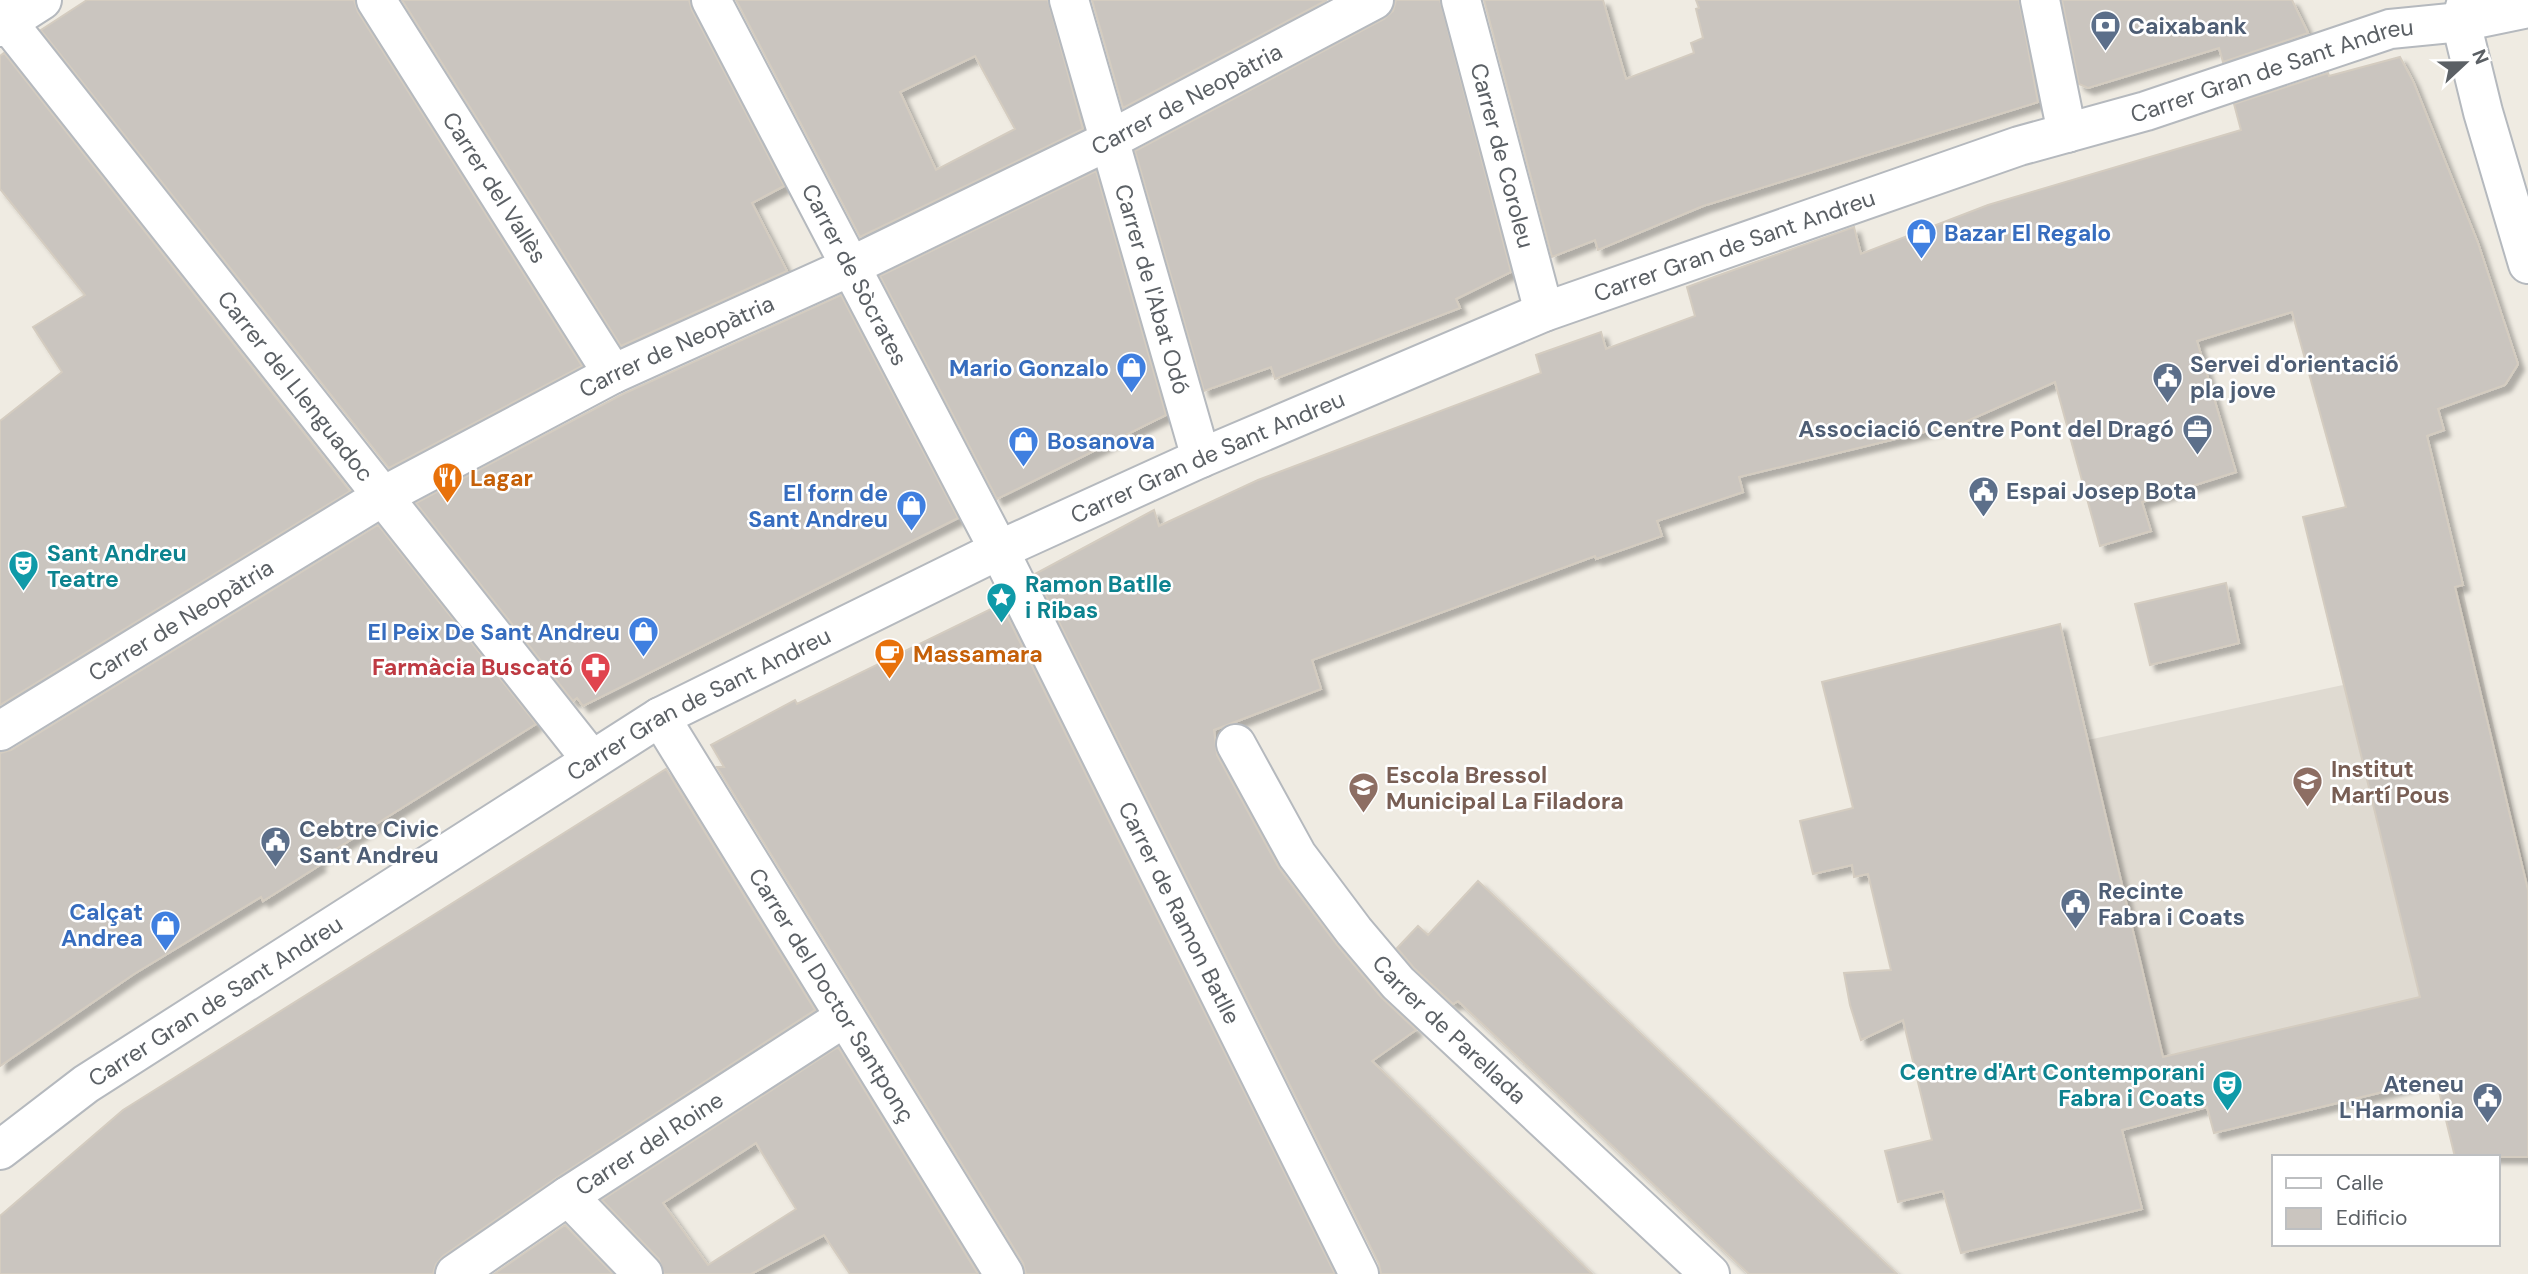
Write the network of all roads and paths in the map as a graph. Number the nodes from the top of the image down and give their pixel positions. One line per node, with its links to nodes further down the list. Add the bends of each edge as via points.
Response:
1 (42, 0): 11 (street)
2 (376, 0): 17 (street, Carrer del Vallès)
3 (711, 0): 15 (street, Carrer de Sòcrates)
4 (1069, 0): 13 (street, Carrer de l'Abat Odó)
5 (1374, 0): 13 (street, Carrer de Neopàtria)
6 (1461, 0): 16 (street, Carrer de Coroleu)
7 (2040, 0): 12 (street)
8 (2405, 0): 10 (street)
9 (2528, 8): 10 (street, Carrer Gran de Sant Andreu)
10 (2464, 11): 12 (street, Carrer Gran de Sant Andreu, via 2390,29 2147,111); 14 (street, via 2483,112)
11 (2, 21): 19 (street, Carrer del Llenguadoc)
12 (2067, 133): 16 (street, Carrer Gran de Sant Andreu)
13 (1111, 139): 15 (street, Carrer de Neopàtria); 18 (street, Carrer de l'Abat Odó)
14 (2528, 264)
15 (852, 265): 17 (street, Carrer de Neopàtria); 20 (street, Carrer de Sòcrates)
16 (1545, 312): 18 (street, Carrer Gran de Sant Andreu)
17 (613, 374): 19 (street, Carrer de Neopàtria)
18 (1201, 458): 20 (street, Carrer Gran de Sant Andreu)
19 (384, 495): 22 (street, Carrer de Neopàtria); 24 (street, Carrer del Llenguadoc)
20 (999, 550): 21 (street, Carrer Gran de Sant Andreu); 31 (street, Carrer de Ramon Batlle)
21 (660, 717): 24 (street, Carrer Gran de Sant Andreu); 25 (street, Carrer del Doctor Santponç)
22 (0, 731)
23 (1236, 744): 32 (street, Carrer de Parellada, via 1297,855 1398,983)
24 (591, 759): 26 (street, Carrer Gran de Sant Andreu, via 86,1084)
25 (845, 1017): 27 (street, Carrer del Roine); 30 (street, Carrer del Doctor Santponç)
26 (0, 1150)
27 (568, 1196): 28 (street, Carrer del Roine); 29 (street)
28 (455, 1274)
29 (643, 1274)
30 (1004, 1274)
31 (1359, 1274)
32 (1710, 1274)

